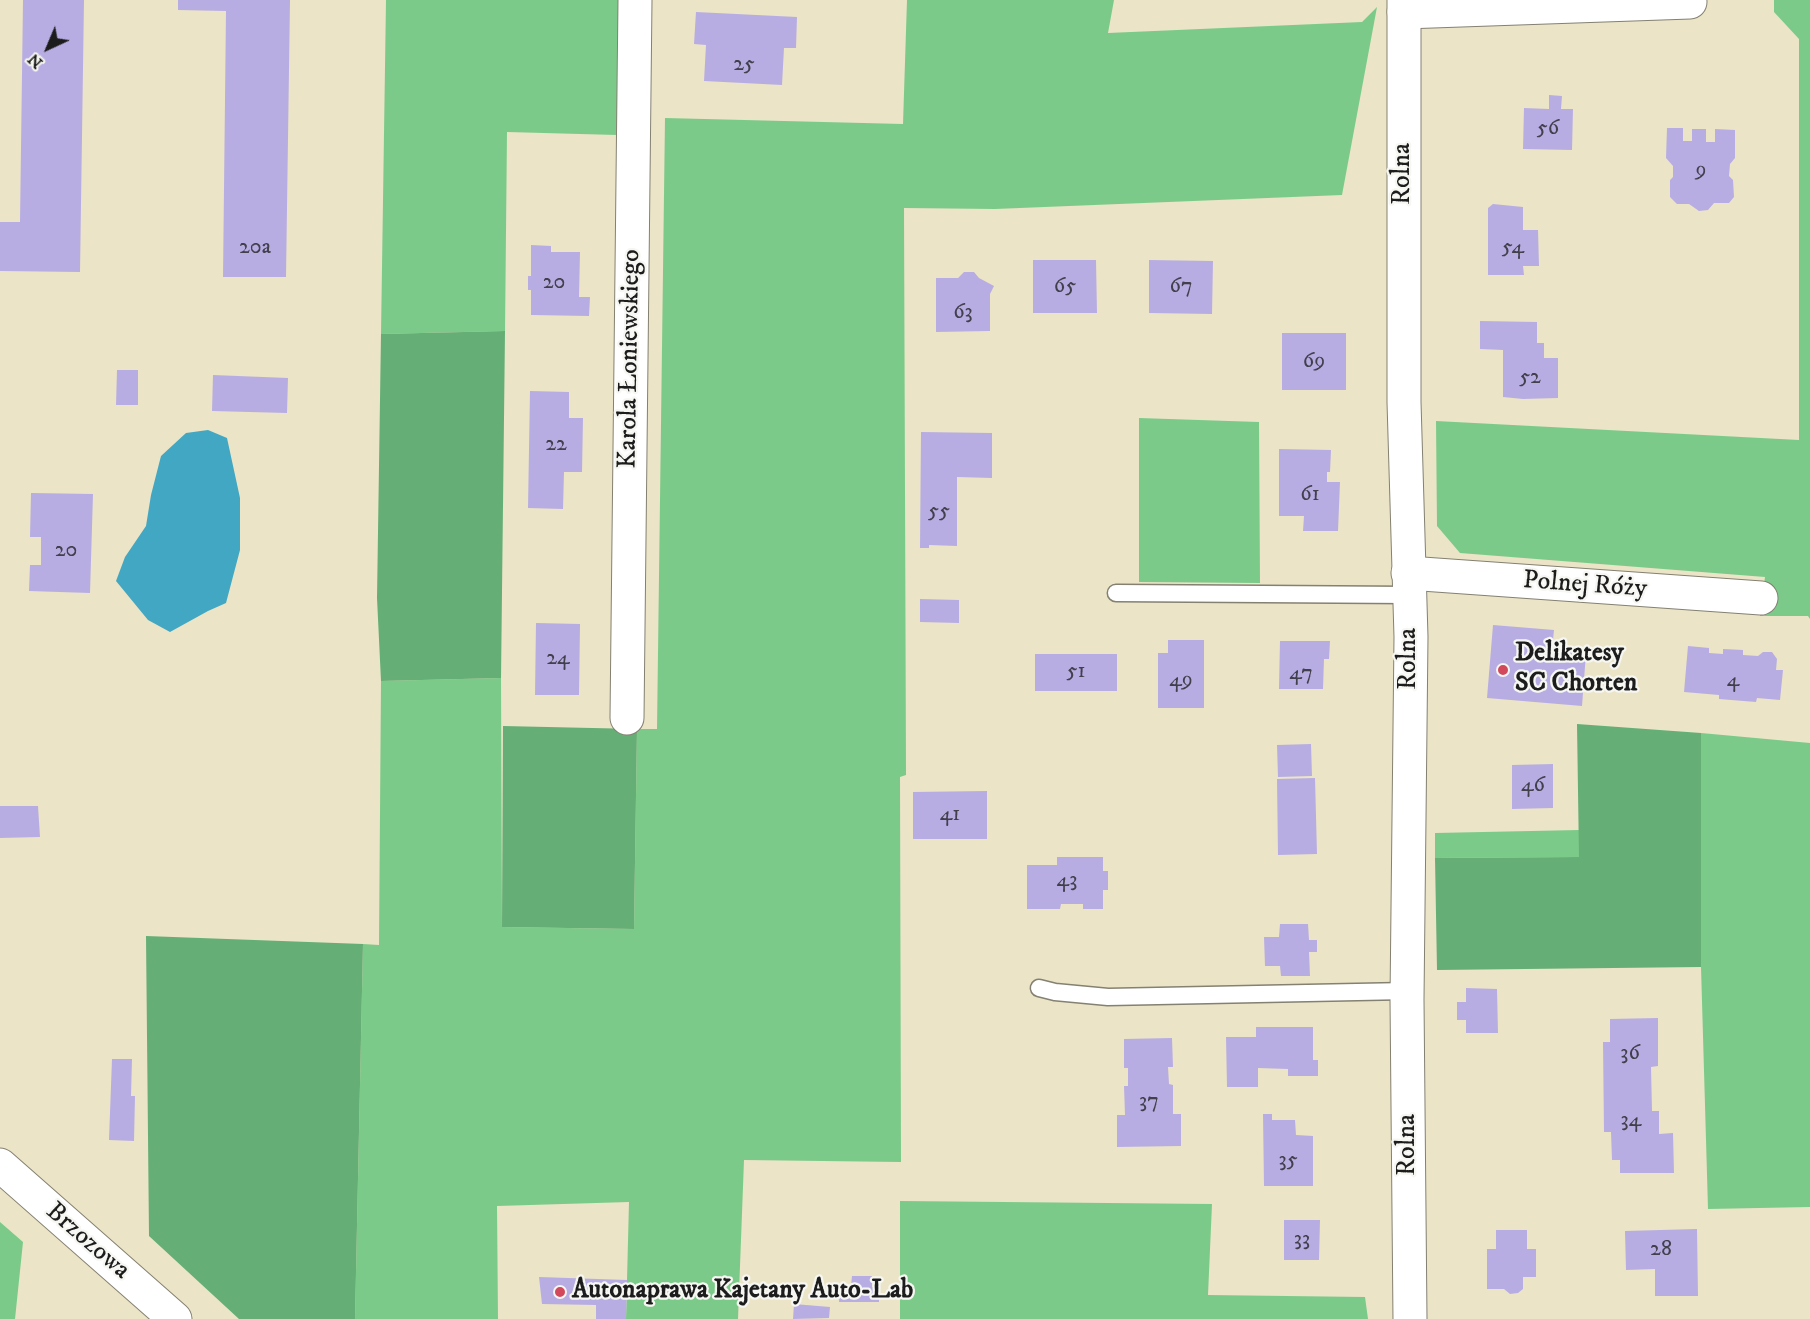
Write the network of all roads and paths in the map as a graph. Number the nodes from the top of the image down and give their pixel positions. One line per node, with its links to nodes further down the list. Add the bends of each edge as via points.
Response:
1 (635, 0): 7 (street, Karola Łoniewskiego)
2 (1690, 2): 3 (street)
3 (1404, 6): 4 (street, Rolna, via 1404,402)
4 (1409, 584): 5 (lane); 6 (street, Polnej Róży); 9 (street, Rolna)
5 (1116, 593)
6 (1761, 598)
7 (627, 718)
8 (1039, 988): 9 (lane, via 1107,997)
9 (1407, 991): 12 (street, Rolna)
10 (0, 1165): 11 (street, Brzozowa)
11 (175, 1319)
12 (1410, 1319)

